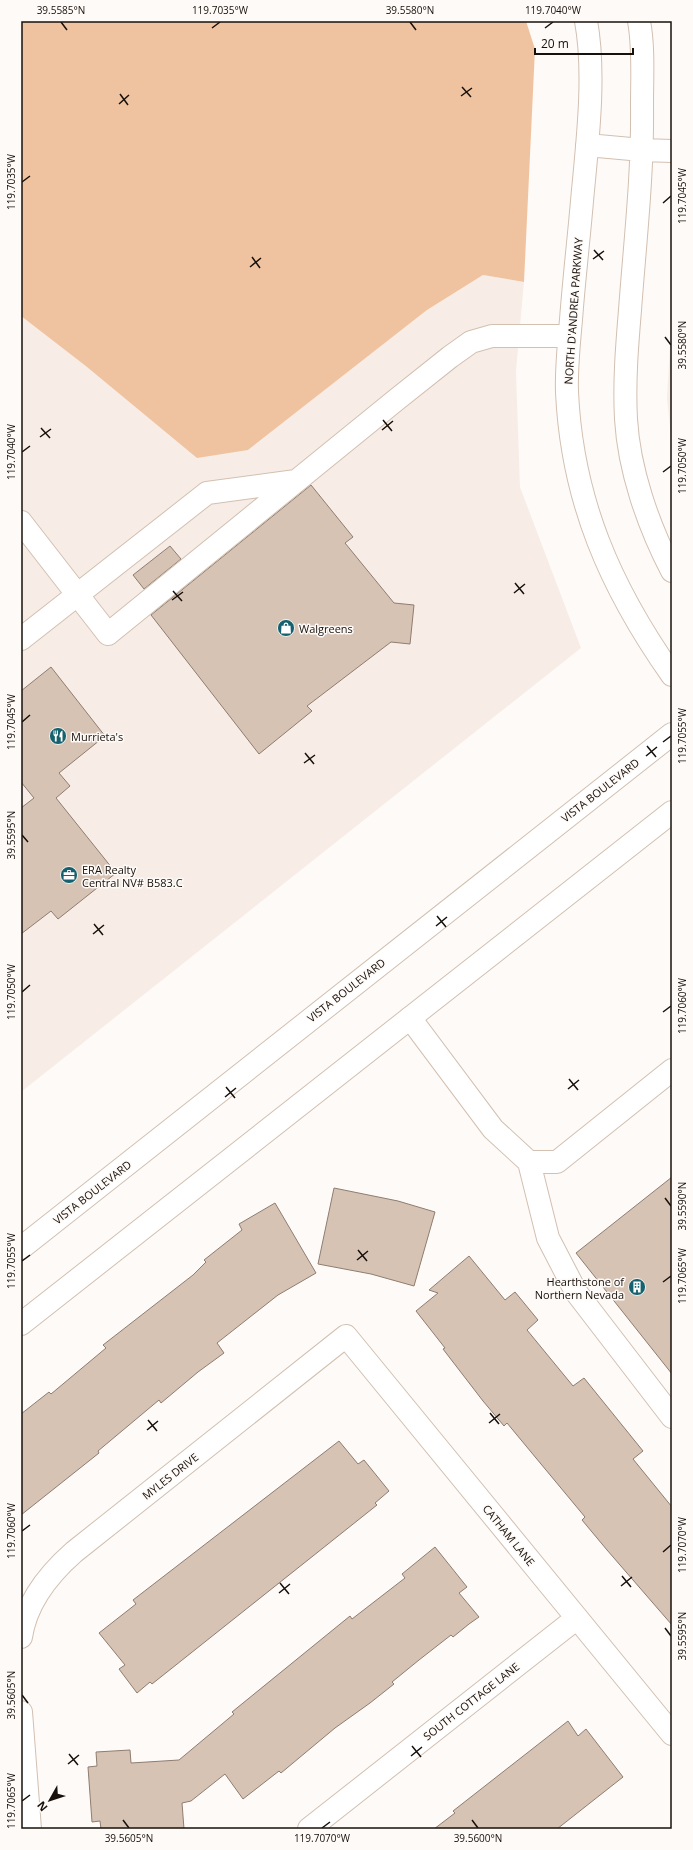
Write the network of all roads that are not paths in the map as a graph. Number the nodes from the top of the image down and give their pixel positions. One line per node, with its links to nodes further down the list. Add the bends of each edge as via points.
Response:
1 (586, 21): 3 (street, NORTH D'ANDREA PARKWAY, via 590,50)
2 (639, 21): 4 (street)
3 (587, 145): 4 (street); 6 (street, NORTH D'ANDREA PARKWAY)
4 (642, 150): 5 (street); 9 (street, via 626,367 626,420 638,483 657,540)
5 (672, 151)
6 (569, 336): 7 (street, via 492,336 471,342); 12 (street, NORTH D'ANDREA PARKWAY, via 567,390 570,425 591,521 601,550 631,612)
7 (296, 481): 10 (street, via 207,494); 10 (street, via 108,634)
8 (21, 522): 10 (street)
9 (672, 571)
10 (78, 596): 11 (street)
11 (21, 639)
12 (672, 675)
13 (672, 734): 18 (street, VISTA BOULEVARD)
14 (672, 812): 15 (street)
15 (410, 1018): 17 (street, via 493,1129); 19 (street)
16 (672, 1070): 17 (street, via 557,1162)
17 (529, 1162): 21 (street, via 548,1238 576,1292)
18 (21, 1248)
19 (21, 1324)
20 (346, 1336): 22 (street, CATHAM LANE); 23 (street, MYLES DRIVE, via 56,1568 35,1596)
21 (672, 1417)
22 (577, 1618): 25 (street, CATHAM LANE); 27 (street, SOUTH COTTAGE LANE)
23 (21, 1637)
24 (21, 1712): 26 (street)
25 (672, 1734)
26 (30, 1829)
27 (309, 1829)

